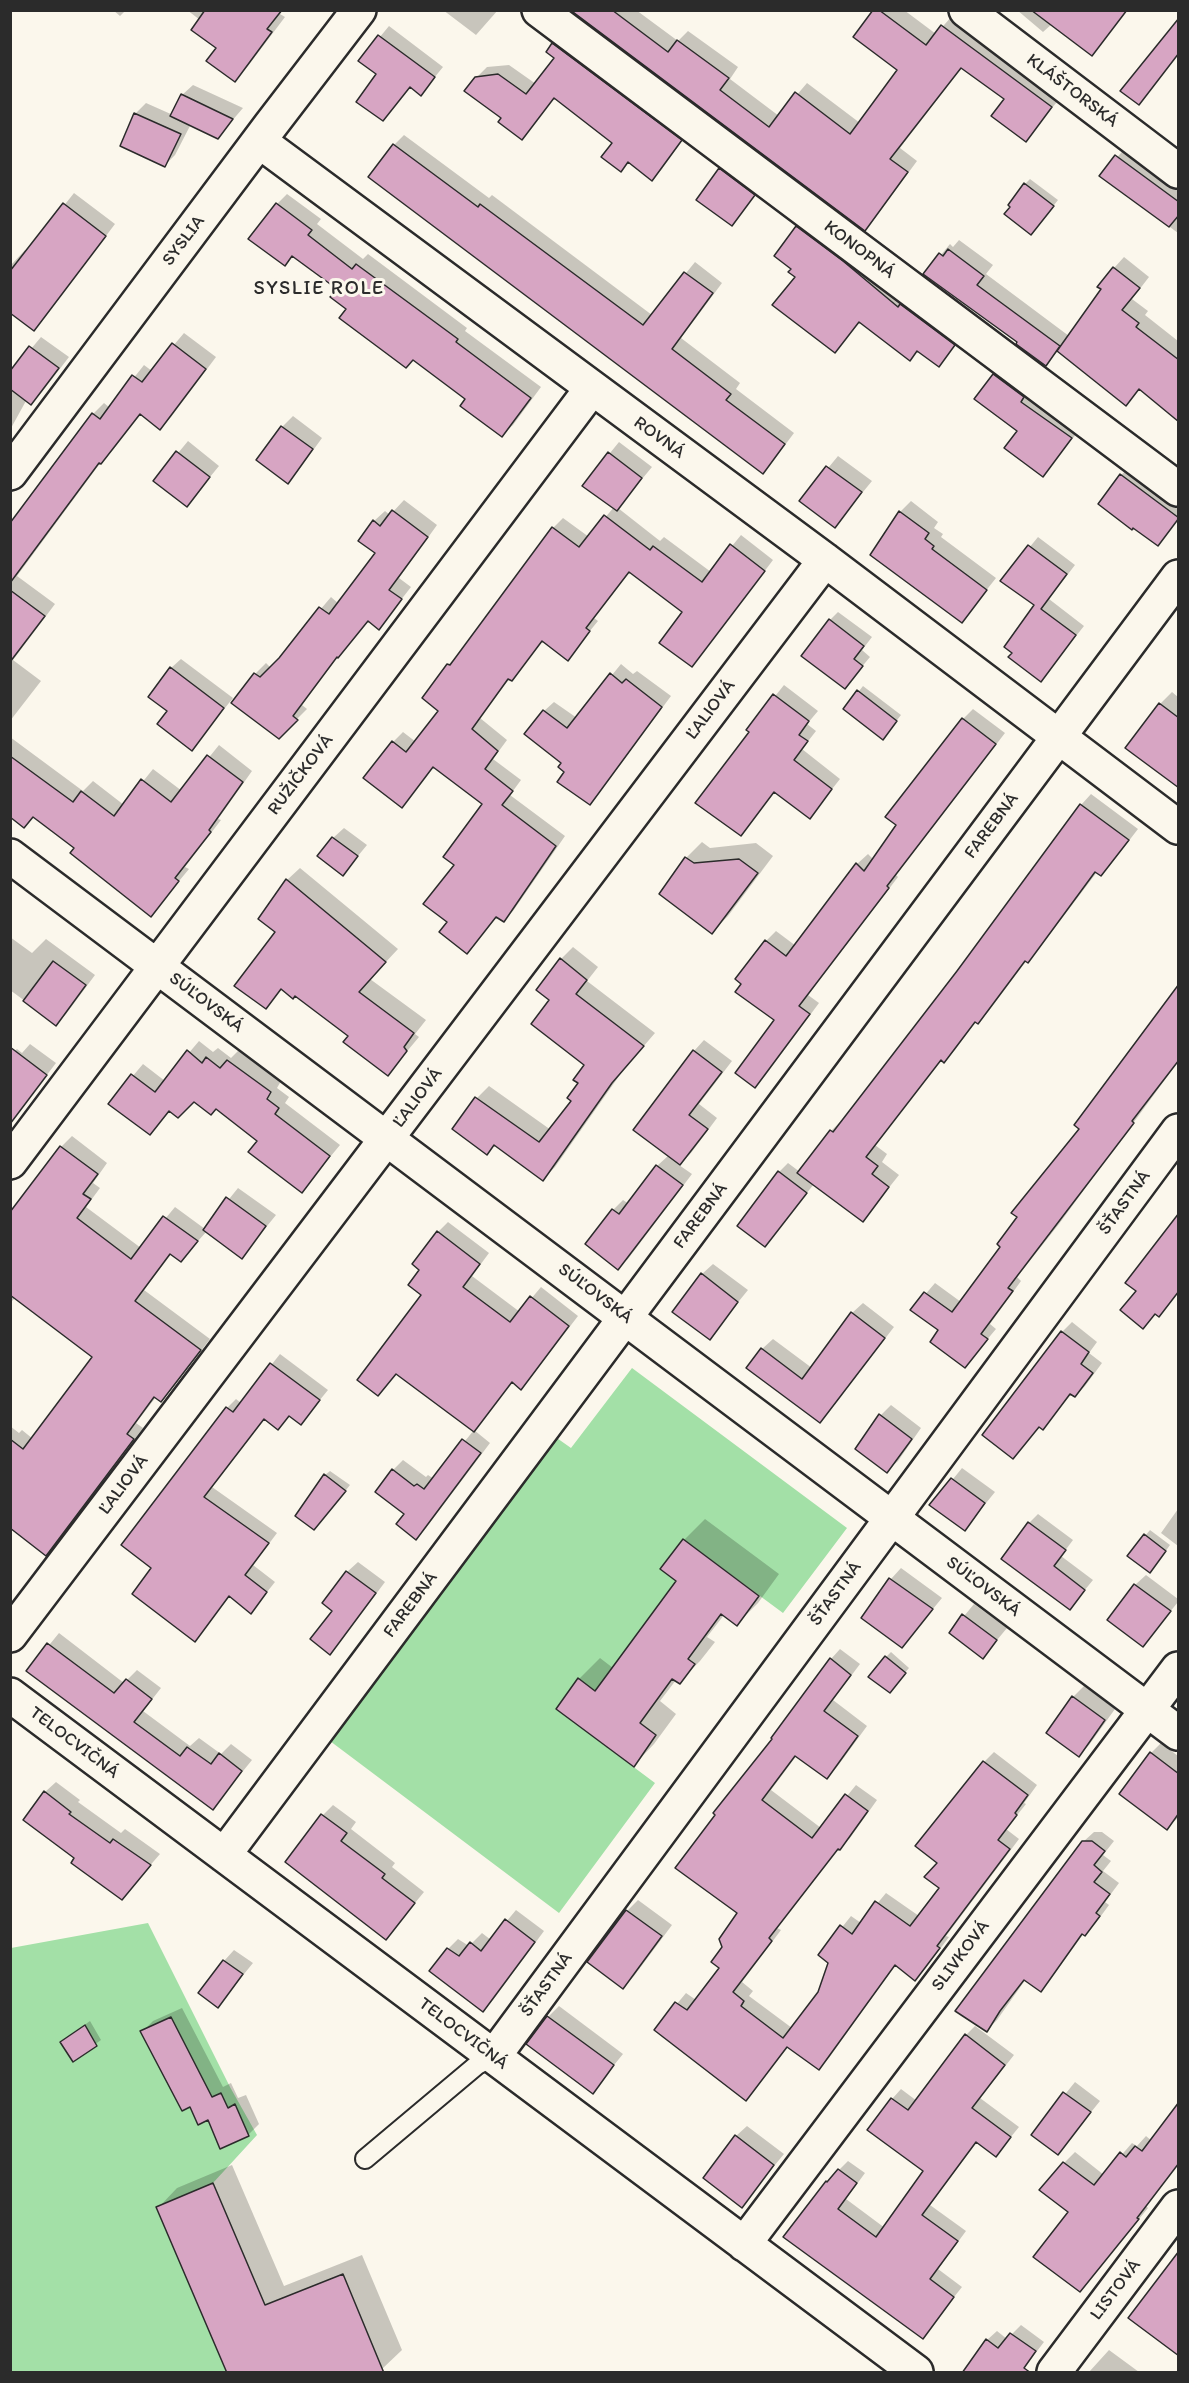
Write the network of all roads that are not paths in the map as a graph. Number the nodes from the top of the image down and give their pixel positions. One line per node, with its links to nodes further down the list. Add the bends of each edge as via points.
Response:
1 (359, 10): 4 (street, SYSLIA)
2 (539, 10): 8 (street, KONOPNÁ)
3 (966, 10): 5 (street, KLÁŠTORSKÁ)
4 (259, 141): 6 (street, ROVNÁ); 7 (street, SYSLIA)
5 (1179, 171)
6 (592, 388): 9 (street, ROVNÁ); 14 (street, RUŽIČKOVÁ)
7 (10, 473)
8 (1179, 489)
9 (825, 560): 11 (street, ROVNÁ); 16 (street, ĽALIOVÁ)
10 (1179, 577): 11 (street, FAREBNÁ)
11 (1059, 736): 12 (street); 18 (street, FAREBNÁ)
12 (1179, 827)
13 (10, 856): 14 (street, SÚĽOVSKÁ)
14 (158, 967): 16 (street, SÚĽOVSKÁ); 17 (street, RUŽIČKOVÁ)
15 (1179, 1131): 19 (street, ŠŤASTNÁ)
16 (387, 1139): 18 (street, SÚĽOVSKÁ); 20 (street, ĽALIOVÁ)
17 (10, 1162)
18 (626, 1317): 19 (street, SÚĽOVSKÁ); 25 (street, FAREBNÁ)
19 (883, 1530): 23 (street, SÚĽOVSKÁ); 26 (street, ŠŤASTNÁ)
20 (10, 1635)
21 (1179, 1669): 23 (street, SLIVKOVÁ)
22 (10, 1695): 25 (street, TELOCVIČNÁ)
23 (1148, 1710): 24 (street, SÚĽOVSKÁ); 29 (street, SLIVKOVÁ)
24 (1179, 1733)
25 (224, 1855): 26 (street, TELOCVIČNÁ)
26 (494, 2056): 27 (lane, via 477,2065); 29 (street, TELOCVIČNÁ)
27 (365, 2159)
28 (1179, 2207): 31 (street, LISTOVÁ)
29 (744, 2244): 30 (street, TELOCVIČNÁ)
30 (916, 2373)
31 (1054, 2373)

